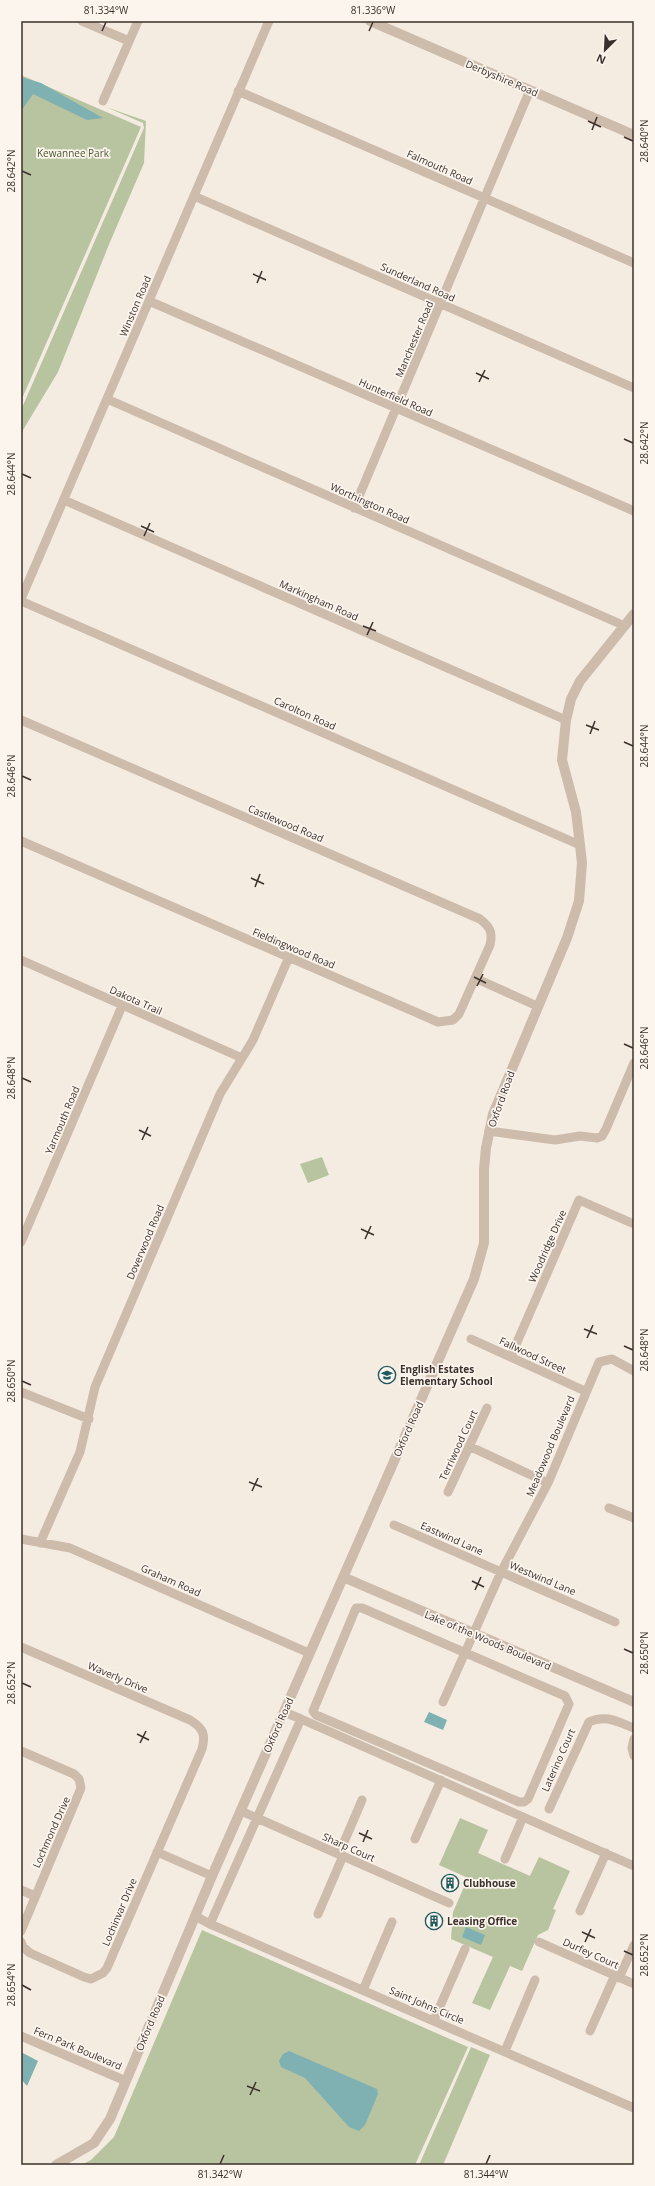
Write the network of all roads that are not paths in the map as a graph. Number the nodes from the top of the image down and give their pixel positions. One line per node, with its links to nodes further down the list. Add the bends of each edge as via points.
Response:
1 (82, 21): 5 (street)
2 (138, 21): 5 (street)
3 (268, 21): 7 (street, Winston Road)
4 (370, 21): 6 (street, Derbyshire Road)
5 (129, 41): 8 (street)
6 (530, 90): 9 (street, Derbyshire Road); 11 (street, Manchester Road)
7 (238, 91): 10 (street, Winston Road); 11 (street, Falmouth Road)
8 (103, 101)
9 (634, 136)
10 (194, 196): 13 (street, Winston Road); 14 (street, Sunderland Road)
11 (485, 199): 12 (street, Falmouth Road); 14 (street, Manchester Road)
12 (634, 263)
13 (149, 301): 16 (street, Winston Road); 17 (street, Hunterfield Road)
14 (441, 304): 15 (street, Sunderland Road); 17 (street, Manchester Road)
15 (634, 388)
16 (107, 399): 18 (street, Winston Road); 19 (street, Worthington Road)
17 (396, 409): 19 (street, Manchester Road); 20 (street, Hunterfield Road)
18 (64, 500): 21 (street, Winston Road); 25 (street, Markingham Road)
19 (354, 508): 23 (street, Worthington Road)
20 (634, 511)
21 (21, 600): 27 (street, Carolton Road)
22 (634, 614): 23 (street, Oxford Road)
23 (625, 626): 25 (street, Oxford Road, via 580,681 571,699)
24 (21, 720): 30 (street, Castlewood Road, via 480,919 489,925 492,934 490,945)
25 (566, 720): 27 (street, Oxford Road, via 562,760 576,812)
26 (21, 841): 28 (street, Fieldingwood Road)
27 (580, 845): 32 (street, Oxford Road, via 582,863 579,901 567,938)
28 (289, 957): 30 (street, Fieldingwood Road, via 444,1023 453,1020 459,1014); 33 (street, Doverwood Road, via 253,1040)
29 (21, 960): 31 (street, Dakota Trail)
30 (475, 978): 32 (street)
31 (122, 1006): 33 (street, Dakota Trail); 37 (street, Yarmouth Road)
32 (537, 1006): 35 (street, Oxford Road)
33 (242, 1058): 44 (street, Doverwood Road, via 220,1094 157,1241 95,1387)
34 (634, 1063): 35 (street, via 602,1136 555,1140)
35 (489, 1131): 54 (street, Oxford Road, via 484,1169 485,1231 480,1261)
36 (634, 1224): 39 (street, Woodridge Drive, via 579,1200)
37 (21, 1242)
38 (472, 1339): 39 (street, Fallwood Street)
39 (511, 1356): 41 (street, Fallwood Street)
40 (634, 1371): 41 (street, Meadowood Boulevard, via 612,1359 598,1362)
41 (585, 1391): 46 (street, Meadowood Boulevard)
42 (21, 1392): 44 (street)
43 (487, 1408): 45 (street, Terriwood Court)
44 (88, 1419): 52 (street, Doverwood Road, via 80,1452)
45 (469, 1446): 46 (street); 47 (street, Terriwood Court)
46 (548, 1483): 53 (street, Meadowood Boulevard)
47 (448, 1492)
48 (609, 1508): 49 (street)
49 (634, 1518)
50 (394, 1525): 53 (street, Eastwind Lane)
51 (21, 1539): 52 (street, Graham Road)
52 (40, 1543): 59 (street, Graham Road, via 70,1548)
53 (501, 1572): 55 (street, Westwind Lane); 56 (street, Westwind Lane)
54 (343, 1577): 56 (street, Lake of the Woods Boulevard); 59 (street, Oxford Road)
55 (615, 1622)
56 (475, 1634): 58 (street, Westwind Lane); 61 (street, Lake of the Woods Boulevard)
57 (21, 1647): 65 (street, Waverly Drive, via 190,1720 199,1725)
58 (465, 1652): 58 (street, via 362,1608 356,1608 313,1711 316,1715 524,1802 528,1799 569,1704 568,1699); 60 (street, Westwind Lane)
59 (309, 1653): 62 (street, Oxford Road)
60 (443, 1702)
61 (634, 1702)
62 (284, 1712): 63 (street); 72 (street, Oxford Road)
63 (301, 1719): 69 (street); 74 (street)
64 (634, 1728): 71 (street, Laterino Court, via 605,1717 589,1722)
65 (204, 1732): 76 (street, Lochinvar Drive, via 202,1749)
66 (634, 1740): 68 (street)
67 (21, 1751): 83 (street, Lochmond Drive, via 74,1774 79,1779 81,1788)
68 (634, 1756)
69 (441, 1780): 73 (street); 75 (street)
70 (362, 1800): 78 (street)
71 (549, 1809)
72 (241, 1811): 74 (street, Sharp Court); 81 (street, Oxford Road)
73 (523, 1817): 77 (street); 79 (street)
74 (258, 1818): 78 (street, Sharp Court); 89 (street)
75 (415, 1839)
76 (157, 1852): 81 (street); 91 (street, Lochinvar Drive, via 107,1968 97,1977 84,1977 30,1953)
77 (606, 1853): 80 (street); 85 (street)
78 (341, 1855): 84 (street, Sharp Court); 86 (street)
79 (505, 1859)
80 (634, 1866)
81 (212, 1876): 87 (street, Oxford Road)
82 (21, 1890): 83 (street)
83 (35, 1896): 90 (street, Lochmond Drive)
84 (449, 1903)
85 (580, 1910)
86 (318, 1914)
87 (195, 1916): 89 (street, Saint Johns Circle); 103 (street, Oxford Road)
88 (392, 1922): 98 (street)
89 (210, 1924): 98 (street, Saint Johns Circle)
90 (21, 1930)
91 (21, 1942)
92 (538, 1942): 95 (street, Durfey Court)
93 (634, 1945): 95 (street)
94 (465, 1949): 99 (street)
95 (617, 1976): 97 (street, Durfey Court); 100 (street)
96 (535, 1980): 102 (street)
97 (634, 1984)
98 (363, 1990): 99 (street, Saint Johns Circle)
99 (434, 2020): 102 (street, Saint Johns Circle)
100 (590, 2031)
101 (21, 2036): 103 (street, Fern Park Boulevard)
102 (505, 2051): 104 (street, Saint Johns Circle)
103 (126, 2081): 105 (street, Oxford Road, via 110,2119 98,2138 85,2150)
104 (634, 2108)
105 (56, 2165)

